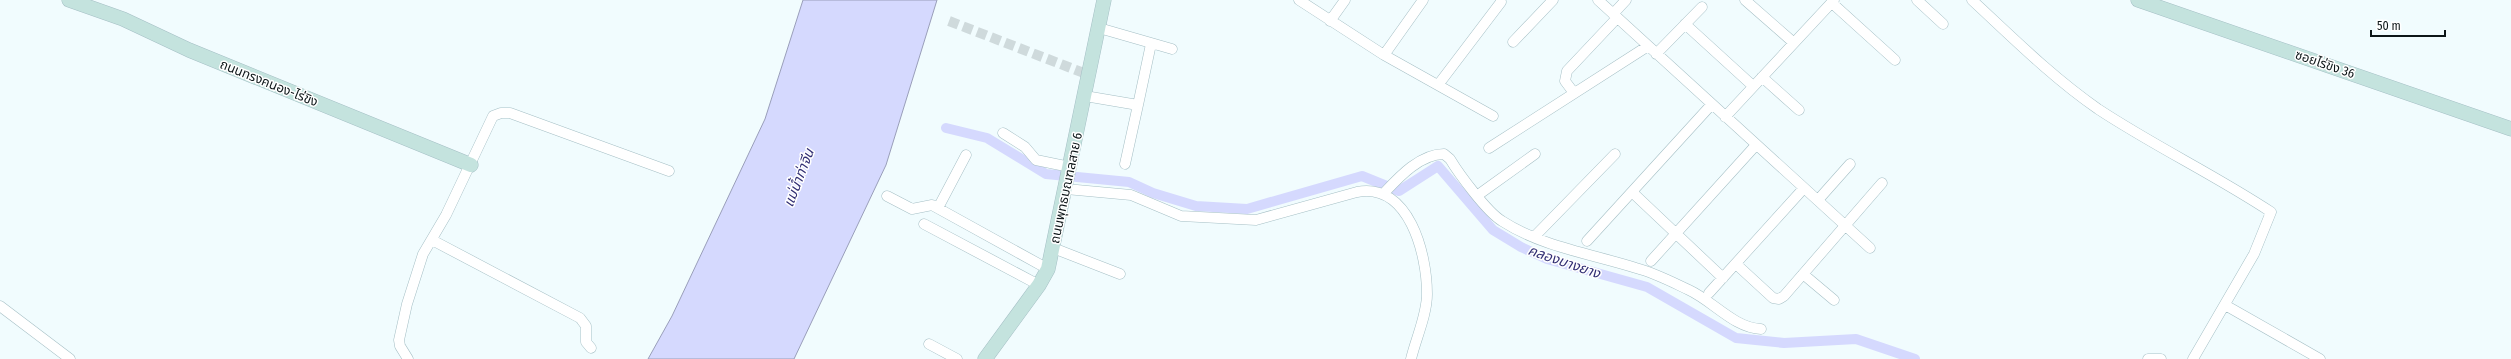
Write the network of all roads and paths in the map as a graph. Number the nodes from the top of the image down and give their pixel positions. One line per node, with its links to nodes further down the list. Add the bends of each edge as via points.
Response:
1 (69, 0): 48 (street, ถนนทรงคนอง-ไร่ขิง, via 123,19 189,50)
2 (1104, 0): 20 (street, ถนนพุทธมณฑลสาย 6)
3 (1299, 0): 17 (street)
4 (1345, 0): 17 (street)
5 (1424, 0): 27 (street)
6 (1553, 0): 21 (street)
7 (1598, 0): 16 (street)
8 (1626, 0): 16 (street)
9 (1745, 0): 22 (street)
10 (1917, 0): 19 (street)
11 (1972, 0): 77 (street, via 2057,79 2099,109 2232,186 2270,212 2254,254)
12 (2138, 0): 39 (street, ซอยไร่ขิง 36)
13 (1833, 1): 22 (street); 28 (street)
14 (1501, 2): 30 (street)
15 (1702, 7): 18 (street)
16 (1615, 16): 24 (street); 32 (street, via 1567,71 1565,81)
17 (1330, 21): 27 (street)
18 (1685, 24): 26 (street); 31 (street)
19 (1943, 24)
20 (1099, 28): 23 (street); 33 (street, ถนนพุทธมณฑลสาย 6)
21 (1512, 42)
22 (1794, 43): 29 (street)
23 (1152, 44): 25 (street); 35 (street)
24 (1648, 46): 26 (street); 32 (street)
25 (1172, 49)
26 (1656, 54): 34 (street)
27 (1384, 55): 30 (street)
28 (1895, 60)
29 (1762, 77): 31 (street); 36 (street)
30 (1438, 85): 37 (street)
31 (1753, 86): 38 (street)
32 (1574, 93): 42 (street)
33 (1085, 96): 35 (street); 49 (street, ถนนพุทธมณฑลสาย 6)
34 (1712, 104): 38 (street); 55 (street)
35 (1138, 105): 46 (street)
36 (1799, 110)
37 (1493, 116)
38 (1725, 117): 41 (street)
39 (2511, 129)
40 (1003, 133): 49 (street, via 1025,147 1036,160)
41 (1756, 145): 52 (street); 62 (street)
42 (1489, 148)
43 (1535, 154): 57 (street)
44 (1615, 154): 63 (street)
45 (966, 155): 59 (street)
46 (1125, 164)
47 (1850, 164): 58 (street)
48 (470, 165): 50 (street, via 493,116 504,113); 64 (street)
49 (1070, 167): 53 (street, ถนนพุทธมณฑลสาย 6)
50 (669, 171)
51 (1882, 183): 61 (street)
52 (1804, 188): 58 (street); 69 (street)
53 (1066, 189): 54 (street, via 1131,195 1181,216 1241,221 1256,220 1368,190); 66 (street, ถนนพุทธมณฑลสาย 6)
54 (1386, 191): 57 (street, via 1399,177 1430,156 1444,154); 86 (street, via 1408,218 1417,237 1424,268 1426,306)
55 (1632, 192): 62 (street); 65 (street)
56 (887, 196): 59 (street, via 912,209 928,204)
57 (1478, 196): 63 (street, via 1501,221)
58 (1818, 200): 61 (street)
59 (938, 208): 70 (street)
60 (924, 224): 74 (street)
61 (1846, 225): 67 (street); 72 (street)
62 (1677, 233): 68 (street); 73 (street)
63 (1534, 238): 79 (street, via 1666,279 1708,300 1737,322)
64 (432, 240): 81 (street, via 580,318 586,326 586,342); 83 (street, via 413,284 399,340)
65 (1587, 241)
66 (1054, 248): 70 (street, ถนนพุทธมณฑลสาย 6); 71 (street)
67 (1870, 248)
68 (1651, 261)
69 (1736, 264): 72 (street, via 1773,298 1779,299); 73 (street)
70 (1048, 269): 74 (street, ถนนพุทธมณฑลสาย 6)
71 (1120, 274)
72 (1803, 274): 76 (street)
73 (1723, 278): 75 (street)
74 (1039, 285): 85 (street, ถนนพุทธมณฑลสาย 6)
75 (1709, 293)
76 (1834, 300)
77 (2225, 305): 89 (street); 90 (street)
78 (0, 306): 82 (street)
79 (1761, 329)
80 (929, 344): 84 (street)
81 (591, 348)
82 (70, 359)
83 (408, 359)
84 (957, 359)
85 (985, 359)
86 (1411, 359)
87 (2148, 359): 88 (street)
88 (2161, 359)
89 (2193, 359)
90 (2320, 359)

